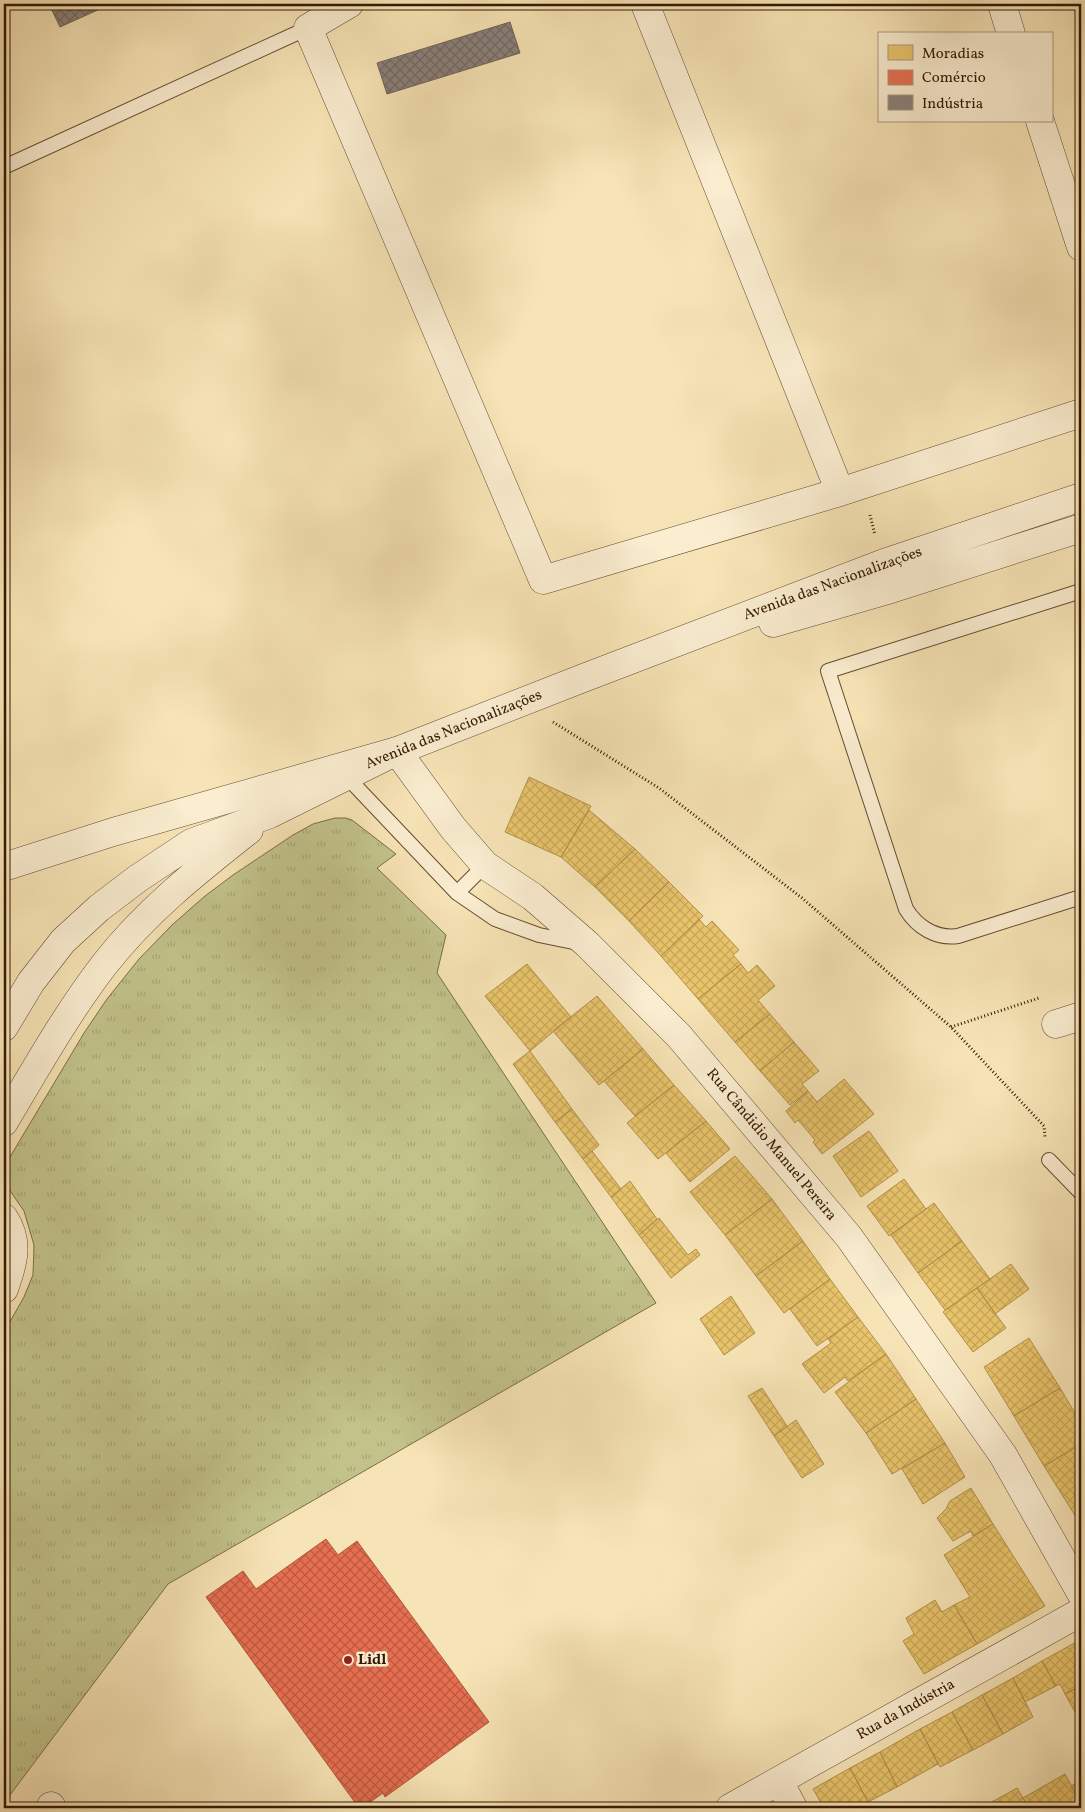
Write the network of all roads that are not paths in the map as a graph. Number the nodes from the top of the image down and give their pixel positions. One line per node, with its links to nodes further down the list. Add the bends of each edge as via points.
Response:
1 (349, 4): 4 (street)
2 (645, 4): 10 (street)
3 (1002, 4): 5 (street)
4 (308, 28): 7 (lane); 10 (street, via 544,580)
5 (1010, 32)
6 (1040, 122): 8 (street)
7 (4, 167)
8 (1081, 247)
9 (1081, 413): 10 (street)
10 (840, 492)
11 (1081, 497): 14 (street, Avenida das Nacionalizações, via 884,563)
12 (1081, 529): 14 (street, Avenida das Nacionalizações, via 891,589)
13 (1081, 591): 21 (lane, via 828,671 906,908 919,925 940,936 958,936)
14 (586, 677): 15 (street, Avenida das Nacionalizações)
15 (397, 751): 16 (street, Avenida das Nacionalizações); 18 (street, Rua Cândidio Manuel Pereira, via 453,828); 19 (street, via 113,832)
16 (346, 776): 17 (street, Avenida das Nacionalizações); 20 (lane)
17 (270, 814): 23 (street, Avenida das Nacionalizações, via 191,843 99,908 63,941 31,982); 24 (street, Avenida das Nacionalizações, via 167,896 115,952 79,1001)
18 (485, 865): 20 (lane); 22 (street, Rua Cândidio Manuel Pereira, via 533,896)
19 (4, 867)
20 (457, 893): 22 (lane, via 495,919 539,935)
21 (1081, 897)
22 (587, 944): 29 (street, Rua Cândidio Manuel Pereira, via 679,1036 849,1237 1003,1455)
23 (4, 1027)
24 (4, 1122)
25 (1048, 1160): 26 (lane)
26 (1081, 1193)
27 (4, 1218): 28 (street, via 14,1244 13,1265)
28 (4, 1289)
29 (1081, 1592)
30 (1081, 1612): 31 (street, Rua da Indústria)
31 (779, 1782): 32 (street, Rua da Indústria); 33 (street)
32 (730, 1808)
33 (794, 1808)

